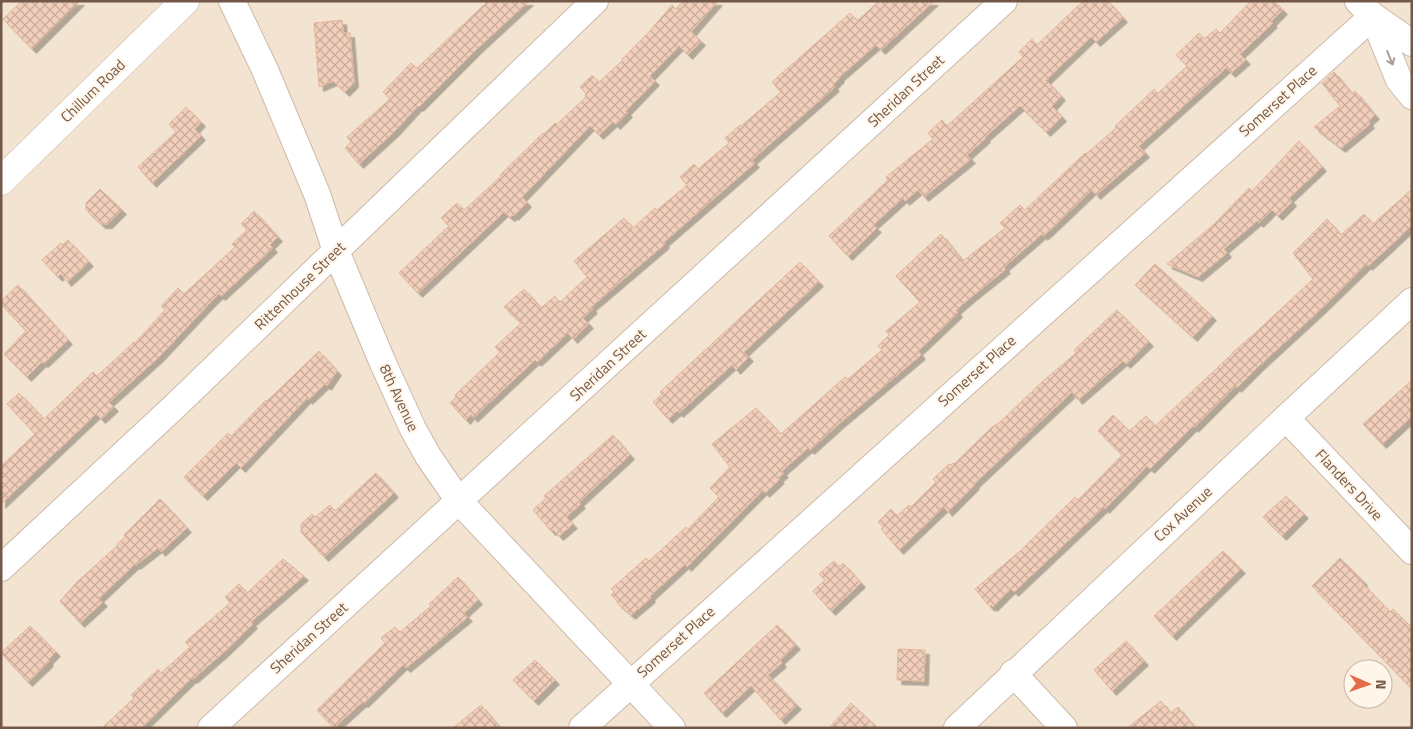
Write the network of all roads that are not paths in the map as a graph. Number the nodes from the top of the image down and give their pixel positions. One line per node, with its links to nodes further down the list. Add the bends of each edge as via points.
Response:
1 (185, 1): 8 (street, Chillum Road)
2 (232, 1): 9 (street, 8th Avenue, via 317,194)
3 (596, 1): 9 (street, Rittenhouse Street)
4 (1004, 1): 12 (street, Sheridan Street)
5 (1365, 9): 6 (street); 7 (street, one-way to 7, via 1398,80); 16 (street, Somerset Place)
6 (1412, 43)
7 (1412, 96)
8 (1, 181)
9 (336, 251): 12 (street, 8th Avenue, via 413,429); 14 (street, Rittenhouse Street)
10 (1412, 302): 11 (street, Cox Avenue)
11 (1286, 418): 13 (street, Flanders Drive); 15 (street, Cox Avenue)
12 (459, 501): 16 (street, 8th Avenue); 17 (street, Sheridan Street)
13 (1412, 552)
14 (1, 568)
15 (1014, 673): 20 (street, Cox Avenue); 21 (street)
16 (630, 684): 18 (street, Somerset Place); 19 (street, 8th Avenue)
17 (211, 728)
18 (582, 728)
19 (672, 728)
20 (957, 728)
21 (1064, 728)

